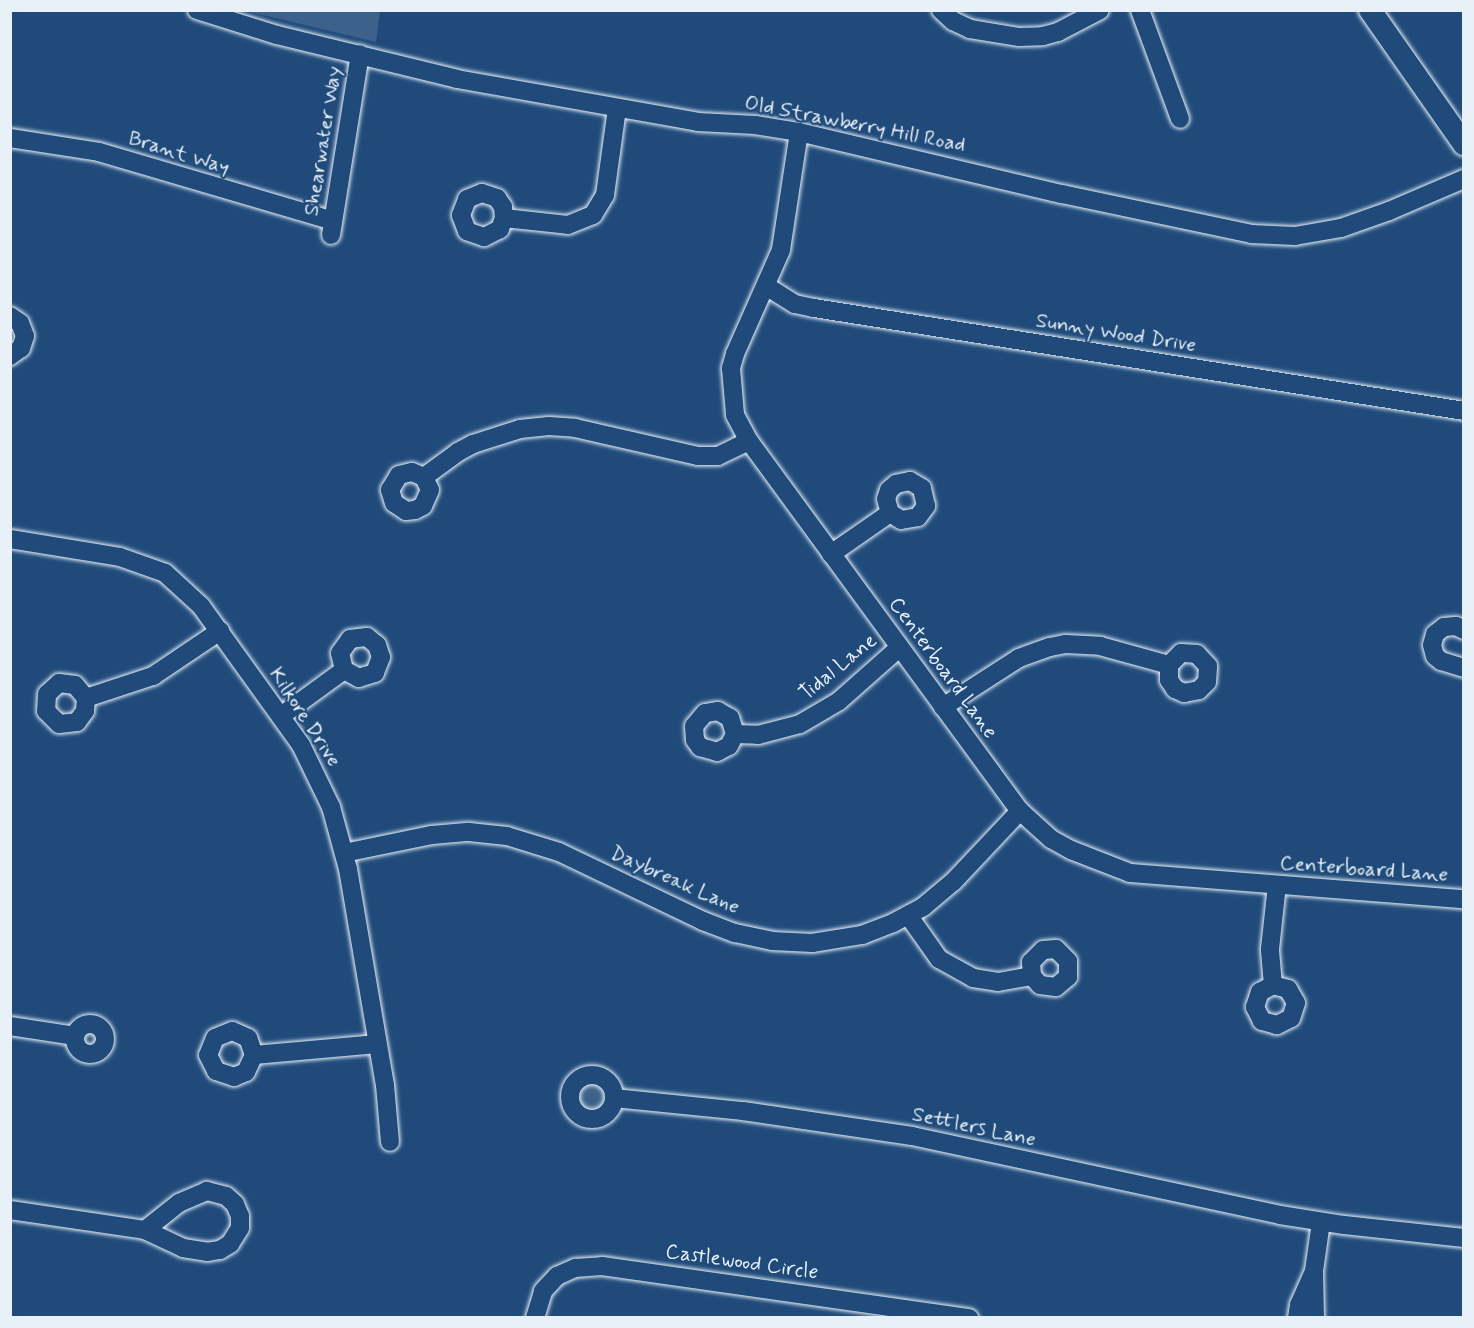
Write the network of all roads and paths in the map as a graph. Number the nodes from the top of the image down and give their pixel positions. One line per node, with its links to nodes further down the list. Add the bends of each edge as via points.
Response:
1 (197, 10): 7 (street, Old Strawberry Hill Road, via 277,35)
2 (941, 10): 6 (street, via 970,30 995,35 1043,36)
3 (1100, 10): 6 (street)
4 (1140, 10): 9 (street)
5 (1370, 10): 12 (main road)
6 (1076, 18)
7 (360, 54): 8 (street, Old Strawberry Hill Road, via 504,89); 15 (street, Shearwater Way)
8 (617, 108): 10 (street, Old Strawberry Hill Road, via 698,122); 14 (street, via 605,195 593,215 568,225)
9 (1180, 119)
10 (799, 132): 13 (street, Old Strawberry Hill Road, via 1074,196 1278,237 1350,226); 16 (street, Centerboard Lane, via 781,250)
11 (10, 138): 15 (street, Brant Way, via 81,148)
12 (1464, 144)
13 (1464, 179)
14 (504, 218)
15 (332, 228)
16 (766, 286): 19 (street, Sunny Wood Drive, via 795,304 814,308); 20 (street, Centerboard Lane, via 731,368 731,399)
17 (10, 316): 18 (street, via 20,323 25,336 21,348)
18 (10, 356)
19 (1464, 411)
20 (749, 441): 21 (street, via 718,456 698,456 591,430 534,427 473,444); 24 (street, Centerboard Lane)
21 (424, 477)
22 (890, 513): 24 (street)
23 (10, 539): 26 (street, Kilkore Drive, via 152,566 189,593)
24 (831, 554): 27 (street, Centerboard Lane)
25 (1464, 630): 29 (street, via 1444,627 1435,634 1432,645 1441,661)
26 (220, 631): 31 (street, via 153,676); 33 (street, Kilkore Drive)
27 (900, 647): 32 (street, Centerboard Lane); 34 (street, Tidal Lane, via 815,717 769,733)
28 (1169, 664): 32 (street, via 1100,646 1050,646 1019,658)
29 (1464, 668)
30 (344, 670): 33 (street)
31 (86, 698)
32 (943, 706): 35 (street, Centerboard Lane)
33 (281, 716): 36 (street, Kilkore Drive, via 319,777)
34 (735, 734)
35 (1020, 811): 37 (street, Centerboard Lane, via 1051,839 1130,873); 39 (street, Daybreak Lane, via 953,882)
36 (344, 853): 39 (street, Daybreak Lane, via 432,835 469,832 507,836 559,852 718,927 772,941 830,942 870,932); 44 (street, Kilkore Drive)
37 (1277, 885): 38 (street, Centerboard Lane); 41 (street, via 1270,949)
38 (1464, 898)
39 (908, 915): 40 (street, via 930,950 961,973 998,982)
40 (1032, 976)
41 (1273, 985)
42 (10, 1026): 43 (street)
43 (75, 1036)
44 (378, 1044): 45 (street); 47 (street, Kilkore Drive)
45 (254, 1055)
46 (614, 1098): 49 (street, Settlers Lane, via 743,1111 912,1136 1186,1197)
47 (390, 1142)
48 (10, 1210): 50 (street)
49 (1321, 1222): 51 (street, Settlers Lane); 52 (street)
50 (145, 1230): 50 (street, via 179,1203 207,1191 226,1196 240,1216 235,1239 214,1251 183,1248)
51 (1464, 1238)
52 (1314, 1271): 55 (street); 56 (street)
53 (535, 1317): 54 (street, Castlewood Circle, via 543,1291 557,1276 575,1268 602,1266)
54 (969, 1317)
55 (1297, 1317)
56 (1315, 1317)

